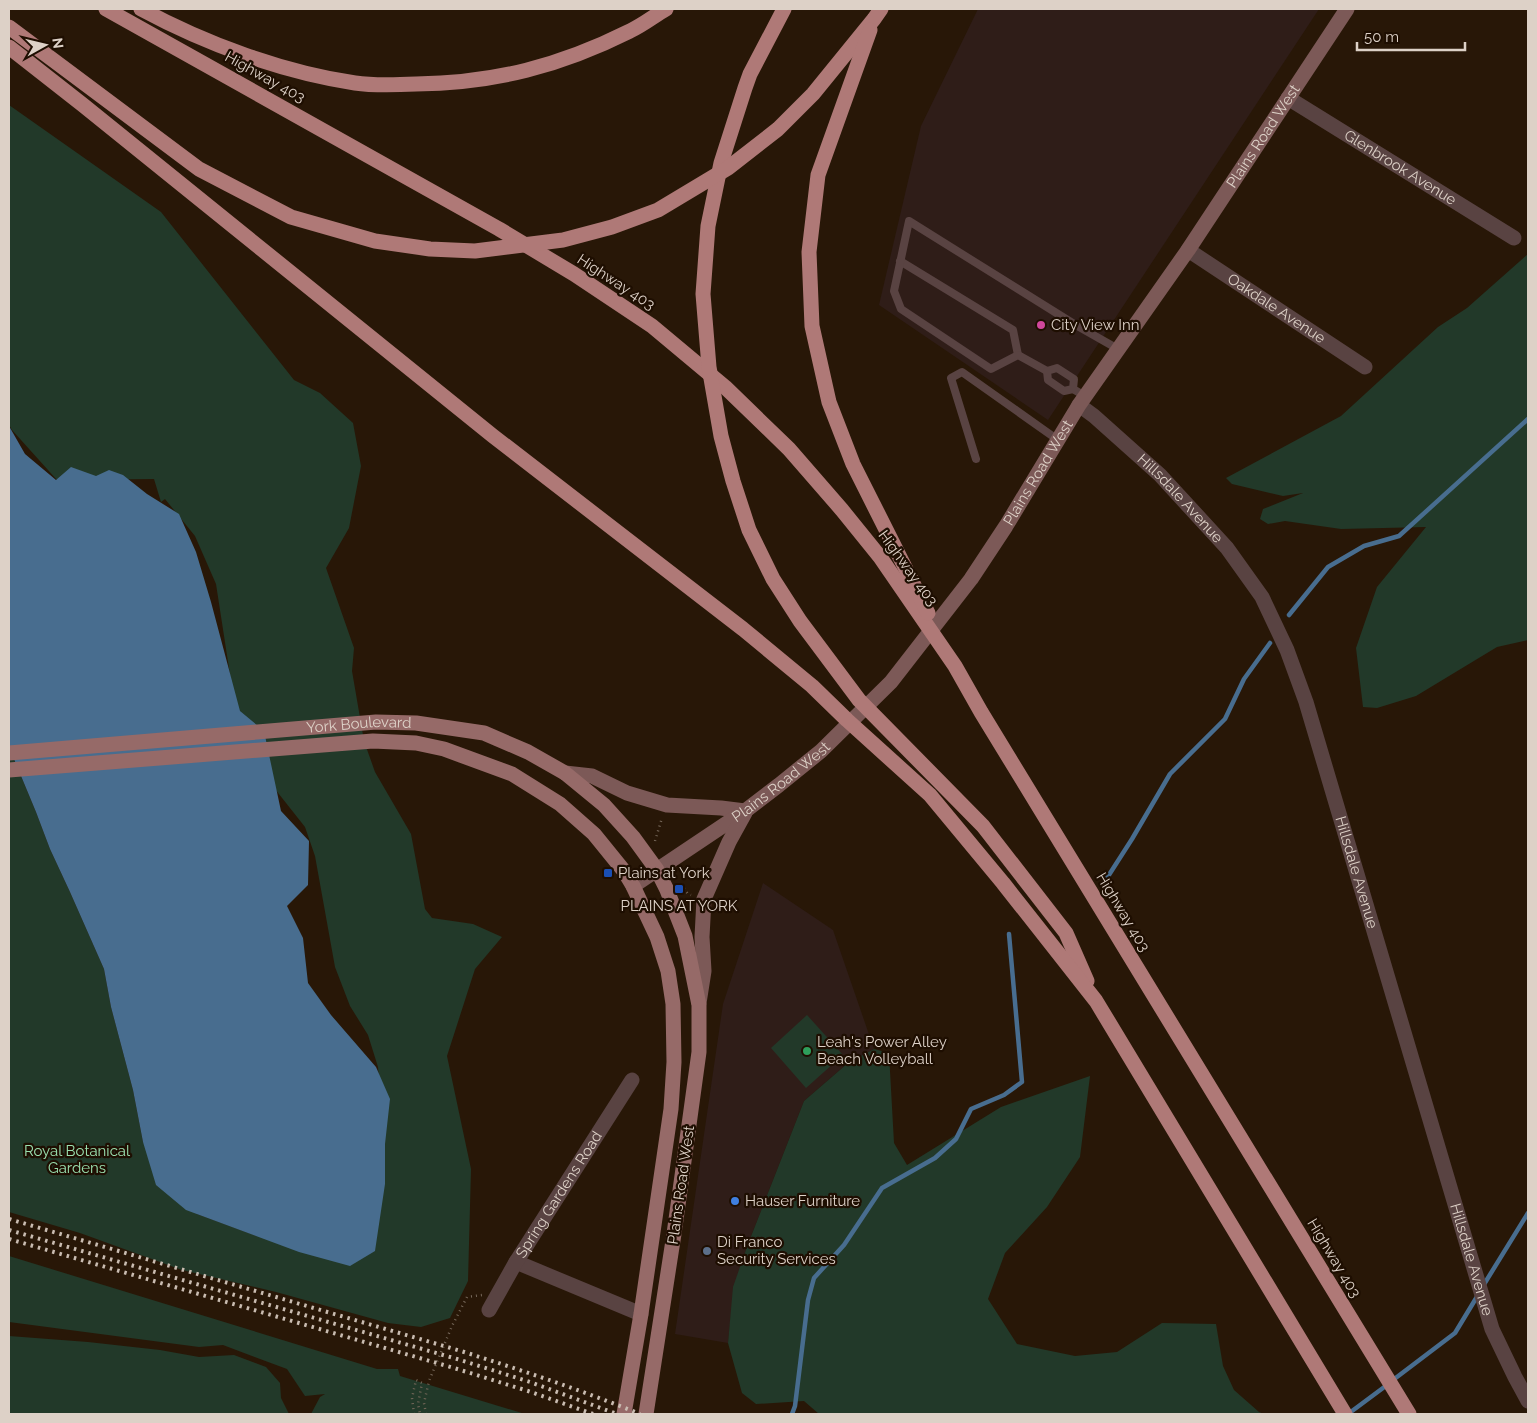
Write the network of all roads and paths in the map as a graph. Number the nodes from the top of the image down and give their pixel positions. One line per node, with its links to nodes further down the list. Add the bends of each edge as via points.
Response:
1 (106, 9): 20 (highway, Highway 403, via 499,229 652,326 725,387 789,449 880,557)
2 (141, 9): 3 (highway, via 230,50 277,64 356,83 399,85 479,80 519,73 595,47)
3 (666, 9)
4 (784, 9): 27 (highway, via 750,74 736,112 708,226 703,294 709,367 733,481 749,530 773,579 800,621 859,700 983,826 1066,933)
5 (1347, 9): 9 (main road, Plains Road West)
6 (878, 14): 7 (highway, via 813,94 778,129 728,168 658,210 563,240 474,251 375,241 290,217 199,169); 20 (highway, via 818,175 809,252 812,326 829,402 853,464)
7 (9, 27)
8 (9, 47): 27 (highway, via 493,436 812,686 930,795 1004,883)
9 (1288, 98): 10 (street, Glenbrook Avenue); 11 (main road, Plains Road West)
10 (1514, 238)
11 (1188, 250): 13 (main road, Plains Road West); 15 (street, Oakdale Avenue)
12 (900, 261): 13 (lane, via 909,221); 14 (lane, via 1013,330); 14 (lane, via 894,291 901,309 992,369)
13 (1118, 349): 17 (main road, Plains Road West)
14 (1018, 355): 16 (lane)
15 (1365, 367)
16 (1047, 370): 17 (lane, via 1048,380); 17 (lane, via 1057,368 1074,379)
17 (1079, 397): 18 (main road, Plains Road West); 34 (street, Hillsdale Avenue, via 1094,416 1160,476 1227,548 1262,597 1287,650 1306,702 1492,1328)
18 (1058, 440): 19 (lane, via 962,372 951,378); 24 (main road, Plains Road West, via 971,579 891,682 821,751)
19 (976, 459)
20 (955, 666): 41 (highway, Highway 403)
21 (9, 752): 23 (main road, York Boulevard, via 376,722 416,723 484,733)
22 (9, 770): 26 (main road, York Boulevard, via 372,740 416,743 444,749 512,774 560,804 594,834)
23 (565, 773): 24 (main road, via 592,776 627,793 666,805); 25 (main road, York Boulevard, via 604,805)
24 (745, 812): 25 (main road, Plains Road West); 28 (main road, via 704,899 704,971)
25 (657, 870): 26 (main road, Plains Road West); 28 (main road, Plains Road West, via 685,936)
26 (633, 886): 33 (main road, Plains Road West, via 657,937 668,971 673,1004 671,1110)
27 (1096, 1002): 40 (highway)
28 (699, 1005): 39 (main road, Plains Road West, via 699,1052 687,1146)
29 (632, 1080): 30 (street, Spring Gardens Road)
30 (516, 1262): 32 (street, Spring Gardens Road); 33 (street)
31 (486, 1295): 37 (path, via 467,1297 452,1326 429,1381 424,1403)
32 (489, 1310)
33 (641, 1314): 38 (main road, Plains Road West)
34 (1528, 1401)
35 (414, 1414): 36 (path, via 412,1398 416,1380 422,1382 418,1404)
36 (420, 1414)
37 (426, 1414)
38 (624, 1414)
39 (646, 1414)
40 (1345, 1414)
41 (1409, 1414)

